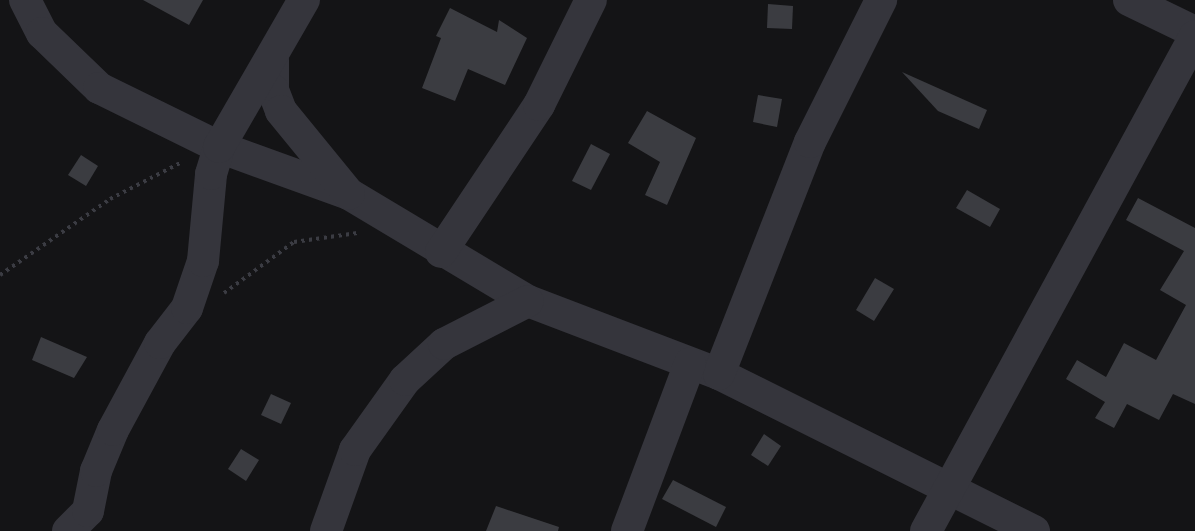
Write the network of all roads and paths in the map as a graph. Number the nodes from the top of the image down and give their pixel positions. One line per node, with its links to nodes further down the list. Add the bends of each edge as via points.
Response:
1 (25, 0): 8 (street, via 42,33 99,88)
2 (304, 0): 7 (street)
3 (591, 0): 11 (street, via 539,105)
4 (881, 0): 16 (street, via 810,142)
5 (1129, 0): 6 (street)
6 (1195, 34): 17 (street, via 1078,242)
7 (273, 60): 8 (street); 9 (street, via 273,90 281,111)
8 (219, 147): 9 (street); 12 (path, via 111,199); 18 (street, via 195,292 113,430 96,471 88,512)
9 (349, 194): 11 (street)
10 (361, 233): 13 (path, via 294,242)
11 (441, 252): 14 (street)
12 (0, 275)
13 (218, 297)
14 (528, 301): 15 (street); 19 (street, via 444,344 405,380 355,450)
15 (690, 363): 16 (street); 20 (street)
16 (719, 374): 17 (street)
17 (950, 488): 21 (street); 22 (street)
18 (68, 531)
19 (326, 531)
20 (627, 531)
21 (926, 531)
22 (1034, 531)

